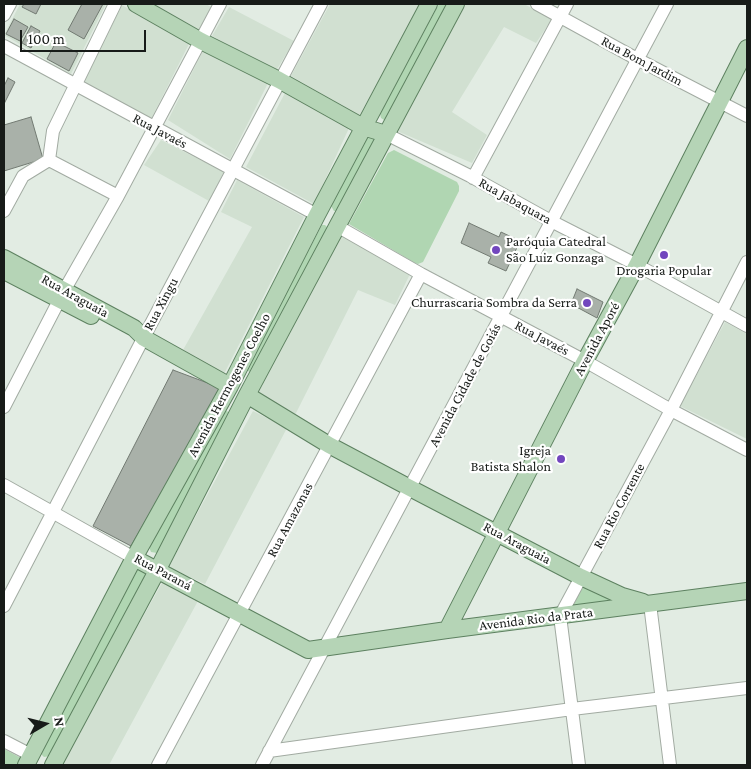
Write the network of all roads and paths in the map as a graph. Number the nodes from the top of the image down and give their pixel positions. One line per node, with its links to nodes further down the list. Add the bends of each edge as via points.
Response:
1 (10, 4): 11 (street)
2 (115, 4): 18 (street)
3 (136, 4): 13 (main road)
4 (220, 4): 13 (street)
5 (321, 4): 17 (street, Rua Xingu)
6 (429, 4): 21 (main road, Avenida Hermogenes Coelho)
7 (456, 4): 23 (main road, Avenida Hermogenes Coelho)
8 (537, 4): 12 (street, Rua Bom Jardim)
9 (568, 4): 12 (street)
10 (666, 4): 16 (street, Avenida Cidade de Goiás)
11 (4, 15)
12 (561, 16): 16 (street, Rua Bom Jardim); 26 (street)
13 (201, 41): 17 (main road); 22 (street)
14 (4, 46): 18 (street, Rua Javaés)
15 (747, 48): 19 (main road, Avenida Aporé)
16 (637, 59): 19 (street, Rua Bom Jardim); 30 (street, Avenida Cidade de Goiás)
17 (280, 80): 21 (main road); 25 (street, Rua Xingu)
18 (74, 85): 22 (street, Rua Javaés); 24 (street, via 53,131)
19 (720, 102): 20 (street, Rua Bom Jardim); 34 (main road, Avenida Aporé)
20 (747, 116)
21 (363, 127): 23 (main road); 29 (main road, Avenida Hermogenes Coelho)
22 (154, 128): 25 (street, Rua Javaés); 27 (street)
23 (386, 134): 26 (street, Rua Jabaquara); 31 (main road, Avenida Hermogenes Coelho)
24 (49, 160): 27 (street); 28 (street, via 23,176)
25 (234, 170): 29 (street, Rua Javaés); 41 (street, Rua Xingu)
26 (473, 178): 30 (street, Rua Jabaquara)
27 (118, 196): 37 (street)
28 (4, 211)
29 (317, 215): 31 (main road); 43 (main road, Avenida Hermogenes Coelho)
30 (551, 221): 34 (street, Rua Jabaquara); 39 (street, Avenida Cidade de Goiás)
31 (337, 226): 36 (street, Rua Javaés); 44 (main road, Avenida Hermogenes Coelho)
32 (4, 258): 37 (main road, Rua Araguaia)
33 (747, 262): 38 (street, Rua Rio Corrente)
34 (637, 265): 38 (street, Rua Jabaquara); 42 (main road, Avenida Aporé)
35 (4, 271): 37 (main road, Rua Araguaia)
36 (421, 274): 39 (street, Rua Javaés); 47 (street, Rua Amazonas)
37 (62, 295): 41 (main road, Rua Araguaia, via 132,337); 45 (street)
38 (721, 313): 40 (street, Rua Jabaquara); 46 (street, Rua Rio Corrente)
39 (501, 317): 42 (street, Rua Javaés); 50 (street, Avenida Cidade de Goiás)
40 (747, 326)
41 (144, 338): 43 (main road, Rua Araguaia); 51 (street, Rua Xingu)
42 (584, 361): 46 (street, Rua Javaés); 52 (main road, Avenida Aporé)
43 (230, 386): 44 (main road, Rua Araguaia, via 228,392 232,399 242,400); 53 (main road, Avenida Hermogenes Coelho)
44 (247, 396): 47 (main road, Rua Araguaia); 54 (main road, Avenida Hermogenes Coelho)
45 (4, 407)
46 (671, 410): 48 (street, Rua Javaés); 55 (street, Rua Rio Corrente)
47 (329, 445): 50 (main road, Rua Araguaia); 59 (street, Rua Amazonas)
48 (747, 450)
49 (4, 485): 51 (street, Rua Paraná)
50 (410, 488): 52 (main road, Rua Araguaia); 62 (street, Avenida Cidade de Goiás)
51 (54, 512): 53 (street, Rua Paraná); 58 (street, Rua Xingu)
52 (497, 532): 55 (main road, Rua Araguaia); 61 (main road, Avenida Aporé)
53 (134, 558): 54 (main road, Rua Paraná); 68 (main road, Avenida Hermogenes Coelho)
54 (158, 569): 59 (main road, Rua Paraná); 69 (main road, Avenida Hermogenes Coelho)
55 (581, 577): 57 (main road, Rua Araguaia, via 622,596); 60 (street, Rua Rio Corrente)
56 (747, 591): 57 (main road, Avenida Rio da Prata)
57 (650, 604): 60 (main road, Avenida Rio da Prata); 64 (street)
58 (4, 606)
59 (240, 614): 62 (main road, Rua Paraná, via 308,650); 70 (street, Rua Amazonas)
60 (560, 616): 61 (main road, Avenida Rio da Prata); 65 (street)
61 (447, 630): 62 (main road, Avenida Rio da Prata)
62 (325, 649): 67 (street, Avenida Cidade de Goiás)
63 (747, 688): 64 (street)
64 (662, 699): 65 (street); 73 (street)
65 (572, 709): 67 (street); 72 (street)
66 (4, 741): 68 (street)
67 (270, 751): 71 (street, Avenida Cidade de Goiás)
68 (28, 760): 69 (main road)
69 (52, 765)
70 (158, 765)
71 (262, 765)
72 (579, 765)
73 (670, 765)

